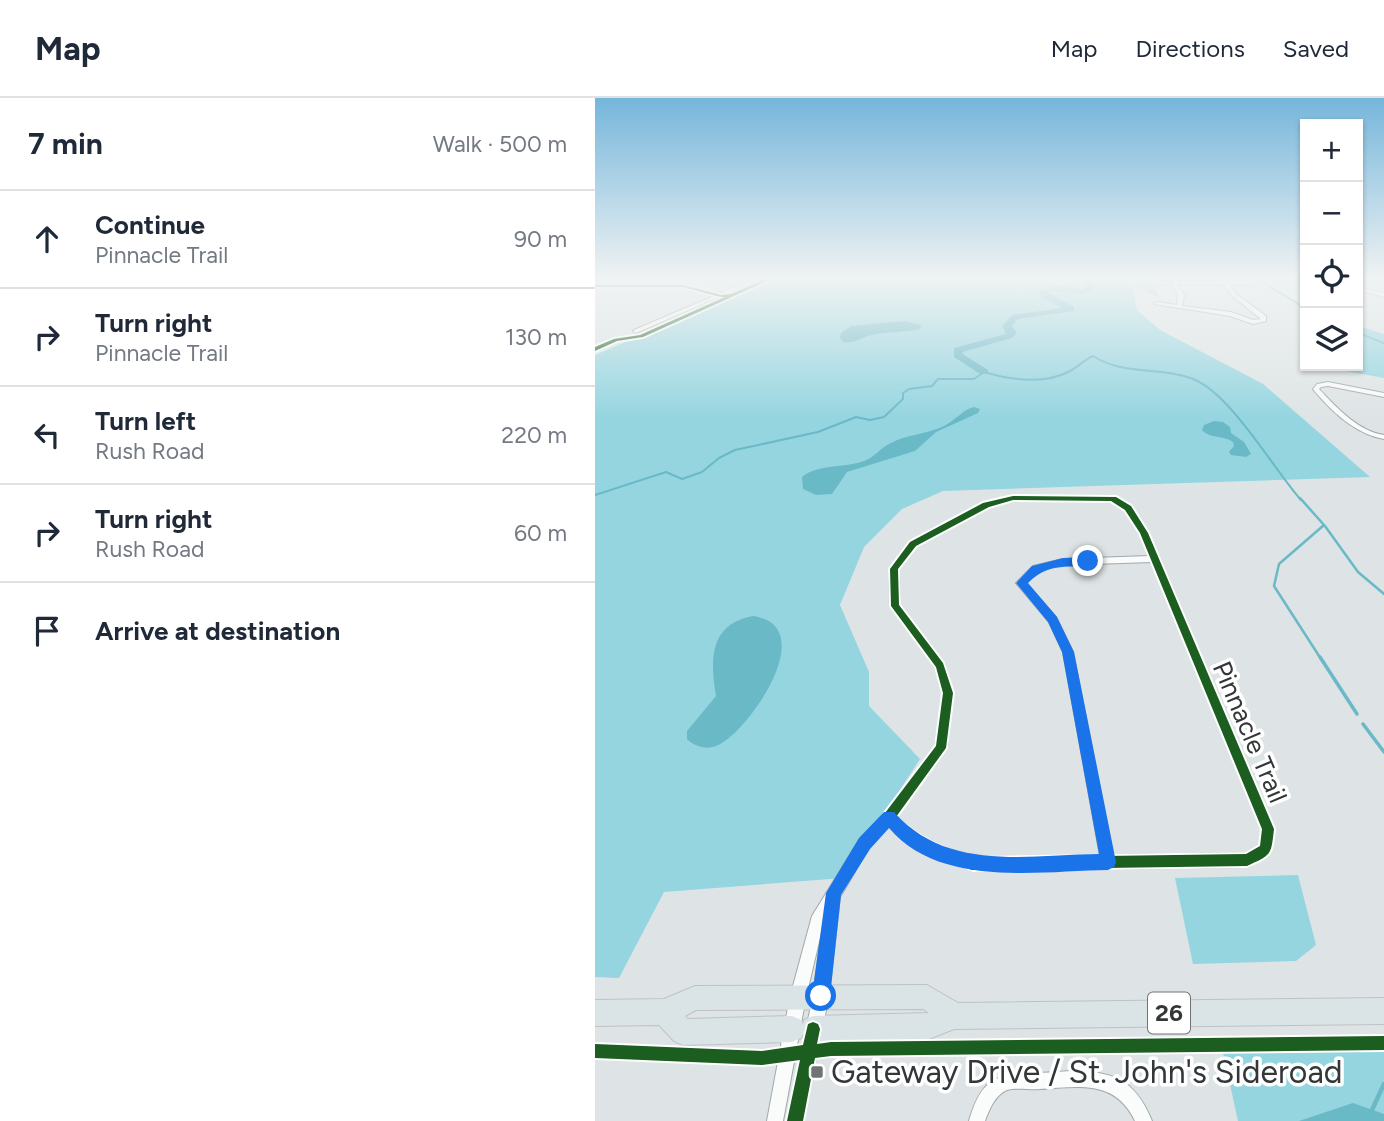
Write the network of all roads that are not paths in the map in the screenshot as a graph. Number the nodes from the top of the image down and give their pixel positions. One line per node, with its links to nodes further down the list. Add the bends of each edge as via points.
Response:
1 (651, 325): 2 (street)
2 (636, 331)
3 (1384, 395): 4 (street, via 1328,384 1317,389 1332,407 1369,433)
4 (1384, 437)
5 (1156, 559): 6 (street, Pinnacle Trail, via 1128,508 1113,499 1013,498 986,505 913,544 894,569 895,606 940,666 949,693 941,748); 7 (street, via 1063,562 1036,568 1021,583 1053,620 1068,652); 7 (street, Pinnacle Trail, via 1268,830 1266,849 1247,860)
6 (889, 817): 7 (street, Pinnacle Trail, via 905,836 972,864); 8 (street, Pinnacle Trail, via 864,844)
7 (1108, 862)
8 (834, 893): 9 (street, Pinnacle Trail); 9 (street, Pinnacle Trail, via 817,921)
9 (809, 997): 12 (main road, via 695,998); 13 (main road, via 927,997); 14 (street); 14 (street, Pinnacle Trail)
10 (1384, 1011): 13 (main road, 26)
11 (595, 1013): 12 (main road)
12 (665, 1013): 14 (main road, 26, via 683,1032)
13 (954, 1016): 14 (main road, 26, via 924,1028)
14 (802, 1029): 15 (street); 16 (street)
15 (775, 1121)
16 (795, 1121)
17 (977, 1121): 18 (street, via 988,1094 1003,1083 1089,1079 1126,1092)
18 (1144, 1121)

